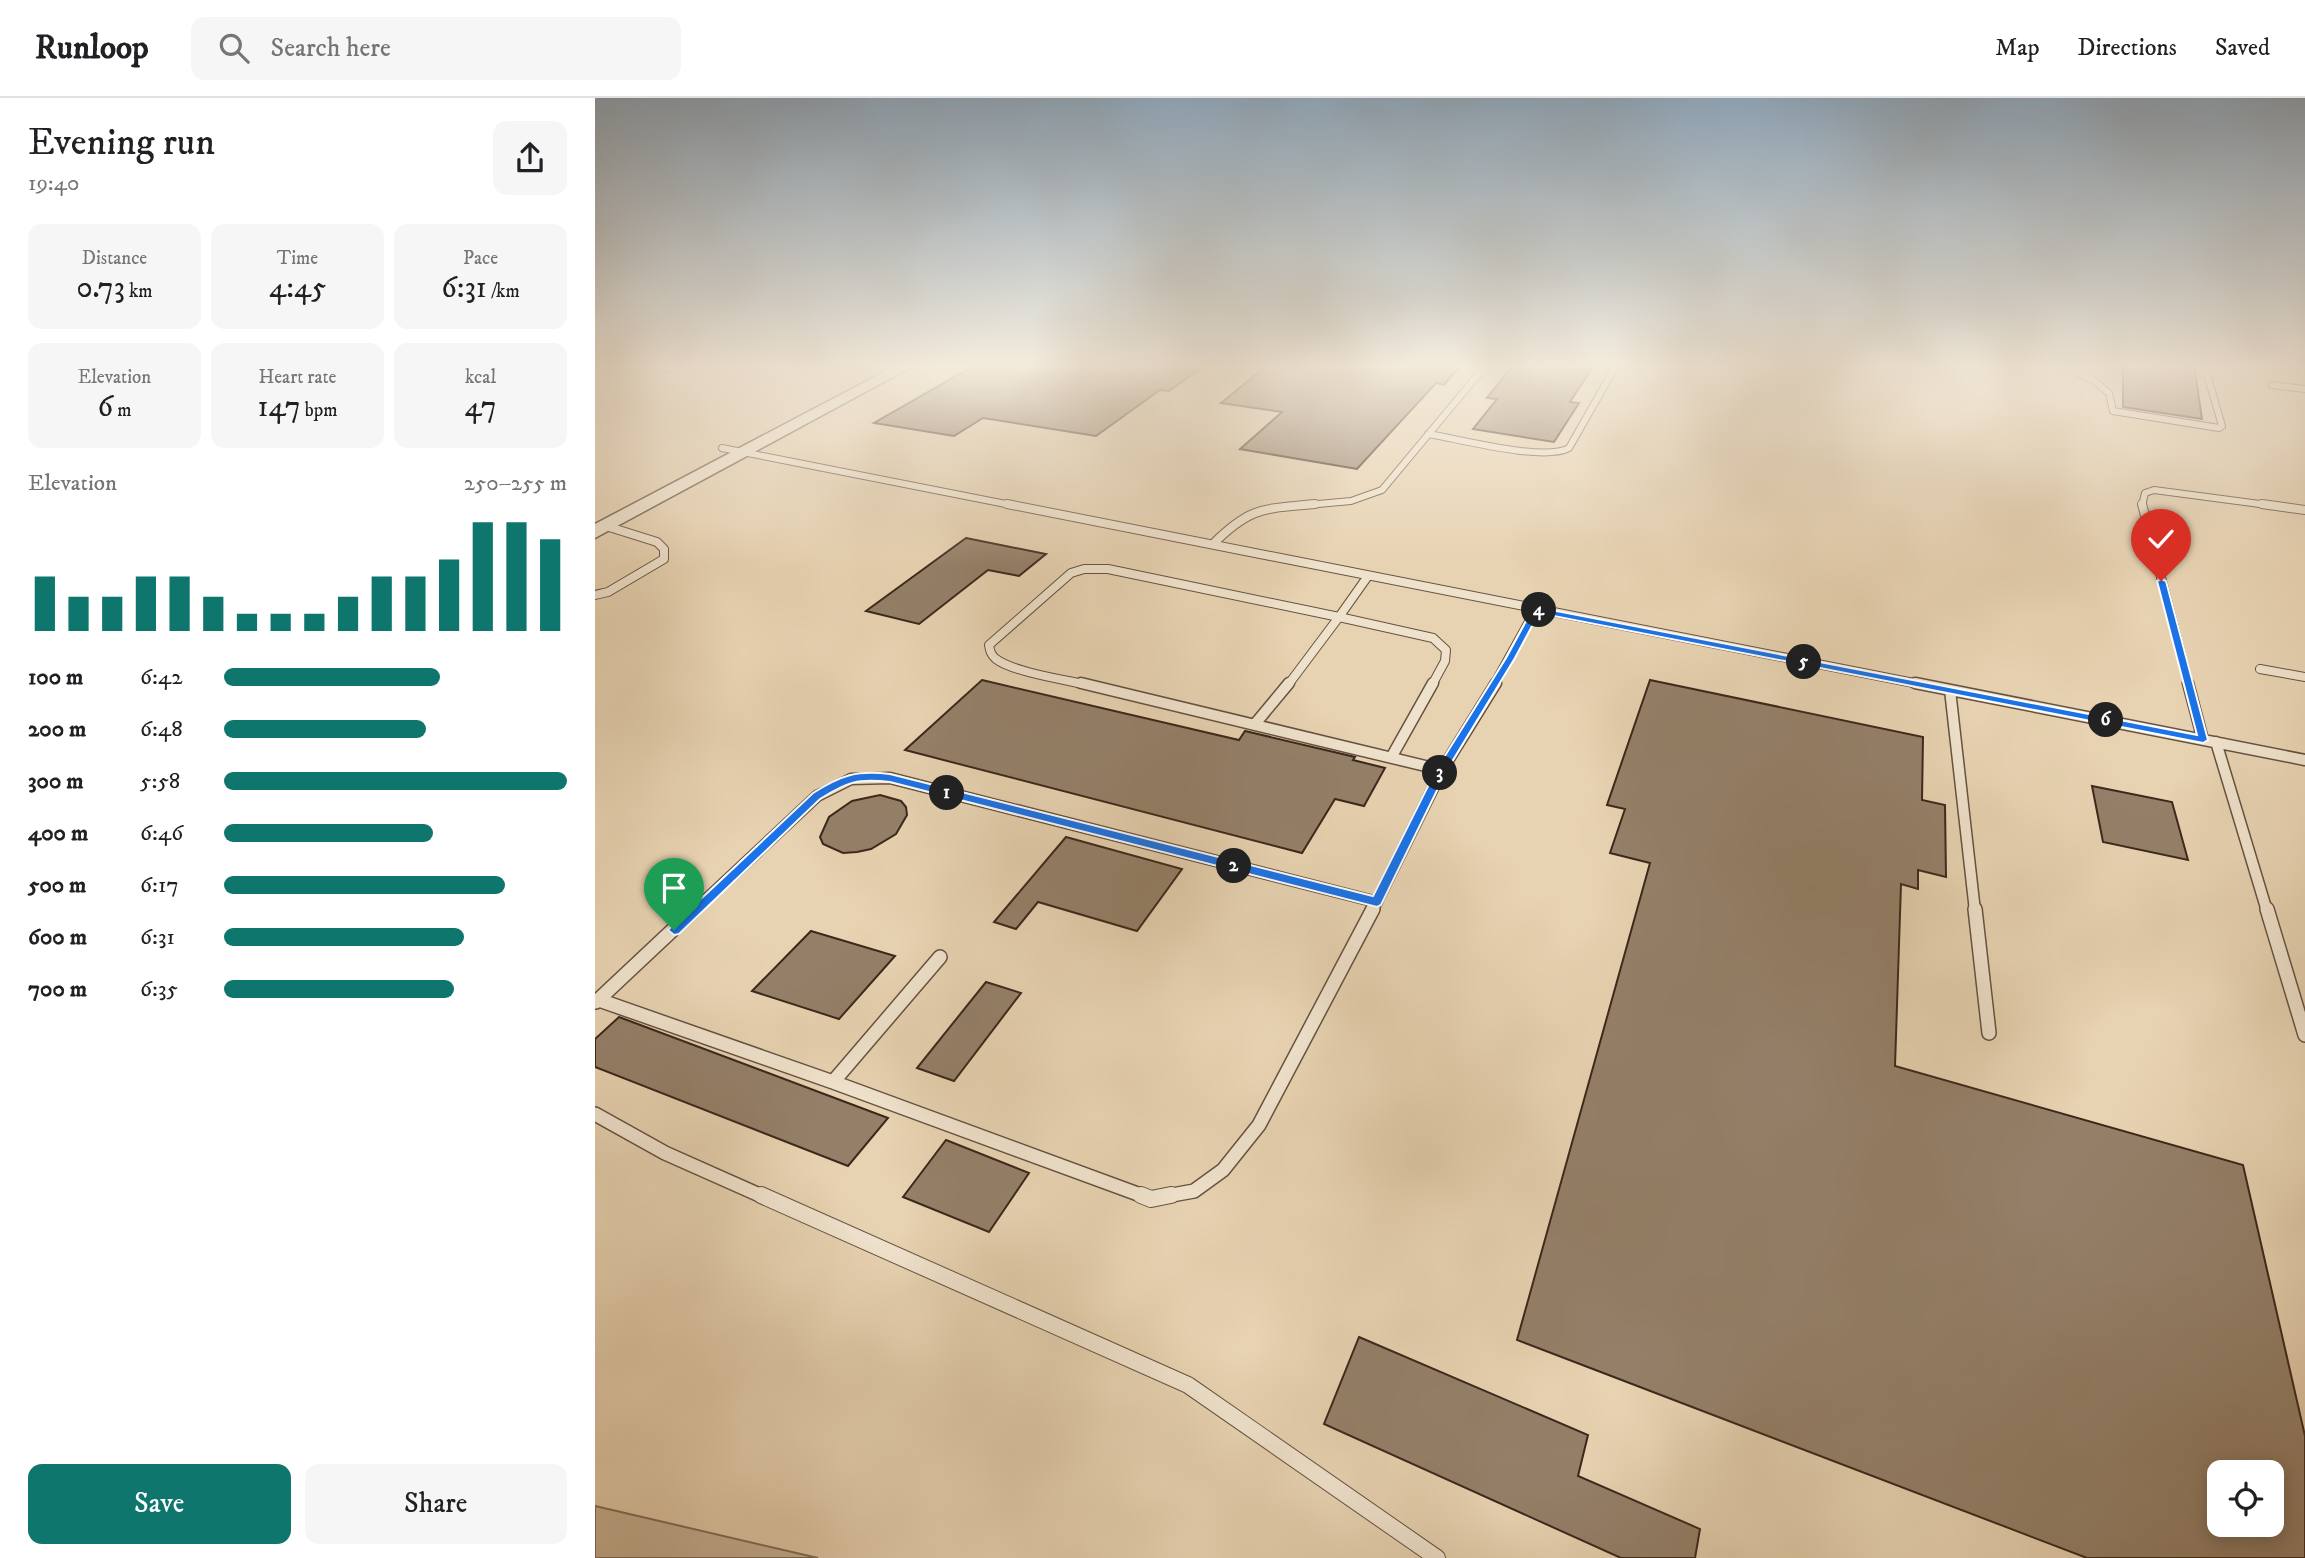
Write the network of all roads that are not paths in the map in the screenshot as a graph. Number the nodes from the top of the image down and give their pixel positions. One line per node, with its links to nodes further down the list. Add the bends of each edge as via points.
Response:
1 (752, 432): 5 (street)
2 (784, 432): 6 (street)
3 (1578, 432): 4 (lane, via 1569,448 1560,453)
4 (1428, 434): 9 (lane, via 1382,490 1352,500 1247,514)
5 (722, 448): 6 (lane); 8 (street)
6 (745, 453): 8 (street); 9 (lane)
7 (2305, 510): 18 (lane, via 2154,490 2145,493 2141,502)
8 (599, 524): 11 (lane, via 657,542 664,549 664,559)
9 (1213, 544): 10 (lane)
10 (1369, 576): 12 (lane); 13 (lane)
11 (595, 595)
12 (1536, 610): 16 (lane); 22 (lane)
13 (1339, 617): 17 (lane); 17 (lane, via 1098,568 1071,573 989,645 996,660 1018,668); 20 (lane, via 1433,638 1446,650 1445,661)
14 (2260, 670): 15 (lane)
15 (2305, 677)
16 (1950, 690): 18 (lane); 26 (lane)
17 (1255, 724): 20 (lane)
18 (2203, 740): 19 (lane)
19 (2216, 742): 21 (lane); 27 (lane)
20 (1392, 757): 22 (lane)
21 (2305, 760)
22 (1442, 770): 23 (lane)
23 (1377, 902): 25 (lane, via 864,775 839,782 817,796); 28 (lane, via 1259,1125 1223,1170 1195,1191 1150,1199)
24 (940, 957): 28 (lane)
25 (597, 1002): 28 (lane)
26 (1989, 1033)
27 (2305, 1035)
28 (833, 1082)
29 (595, 1114): 30 (lane, via 665,1153 1188,1385)
30 (1437, 1558)

